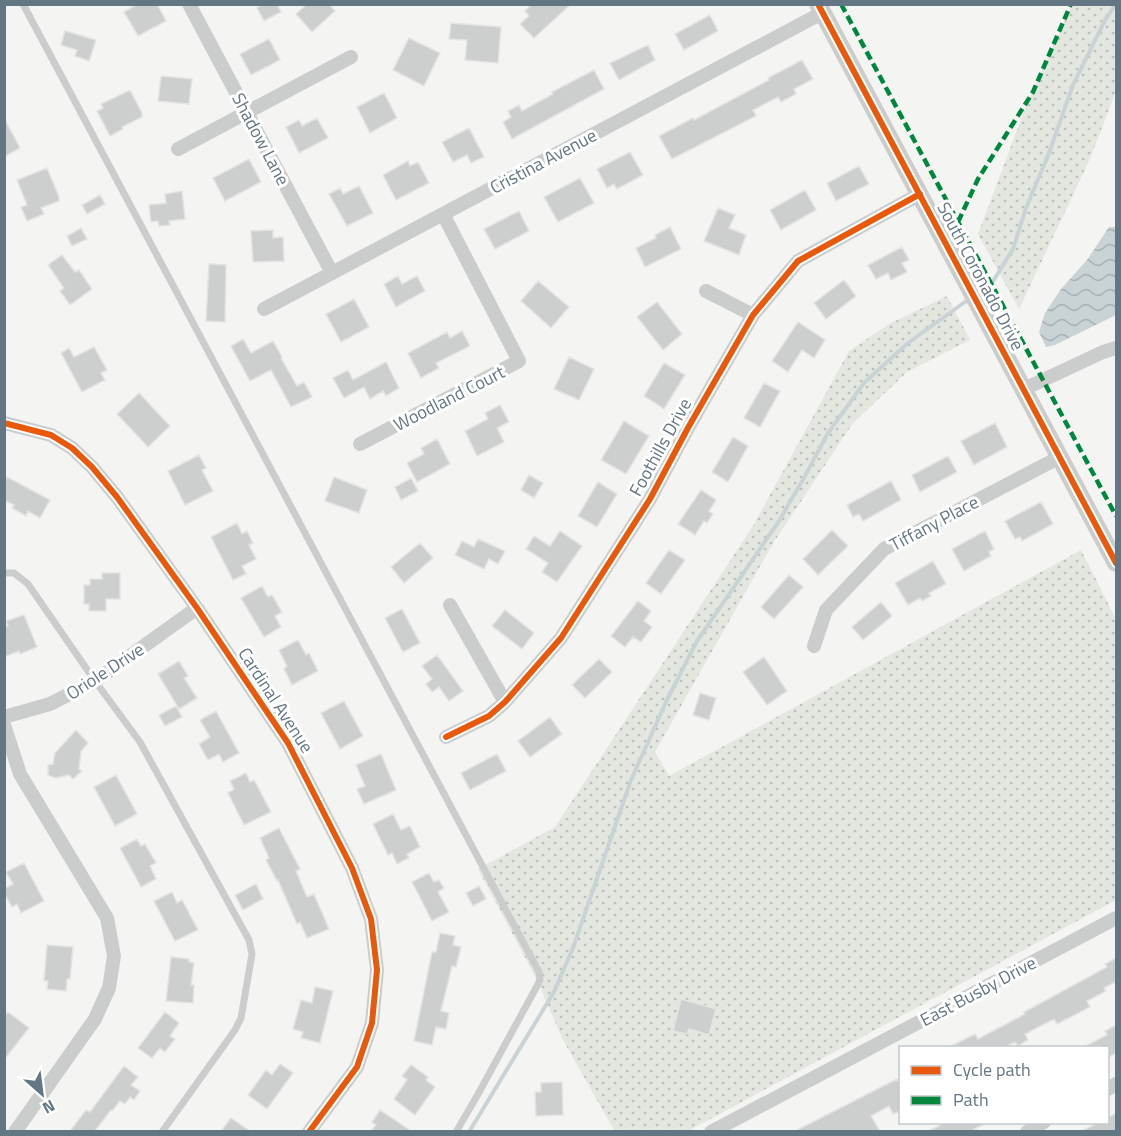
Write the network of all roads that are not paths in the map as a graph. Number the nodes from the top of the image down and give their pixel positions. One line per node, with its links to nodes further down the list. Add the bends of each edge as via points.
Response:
1 (23, 4): 32 (lane, via 539,972 537,987)
2 (189, 4): 5 (street, Shadow Lane)
3 (820, 8): 7 (street, South Coronado Drive); 8 (street, Cristina Avenue)
4 (351, 57): 5 (street)
5 (247, 112): 6 (street); 9 (street, Shadow Lane)
6 (178, 149)
7 (920, 194): 12 (street, Foothills Drive, via 798,261); 14 (street, South Coronado Drive)
8 (443, 214): 9 (street, Cristina Avenue); 16 (street, Woodland Court, via 519,361)
9 (332, 273): 11 (street, Cristina Avenue)
10 (706, 291): 12 (street)
11 (264, 309)
12 (753, 315): 24 (street, Foothills Drive, via 650,499 561,638)
13 (1116, 348): 14 (street)
14 (1024, 389): 17 (street, South Coronado Drive)
15 (4, 423): 21 (street, Cardinal Avenue, via 51,435 92,467)
16 (360, 444)
17 (1060, 456): 18 (street, South Coronado Drive); 22 (street, Tiffany Place, via 884,549 826,610)
18 (1116, 563)
19 (4, 573): 23 (lane, via 14,573 28,584)
20 (450, 605): 24 (street)
21 (197, 608): 23 (street, Oriole Drive); 31 (street, Cardinal Avenue, via 288,743 352,868 371,919 377,970 372,1023 357,1067)
22 (814, 646)
23 (95, 681): 25 (street, Oriole Drive, via 50,705); 30 (lane, via 140,742 244,929 252,954 241,1018 235,1030)
24 (504, 702): 27 (street, Foothills Drive, via 489,716)
25 (4, 717)
26 (4, 725): 29 (street, via 20,774 107,918 114,956 109,988 95,1019)
27 (446, 737)
28 (1116, 918): 33 (street, East Busby Drive)
29 (15, 1131)
30 (162, 1131)
31 (309, 1131)
32 (456, 1131)
33 (711, 1131)

